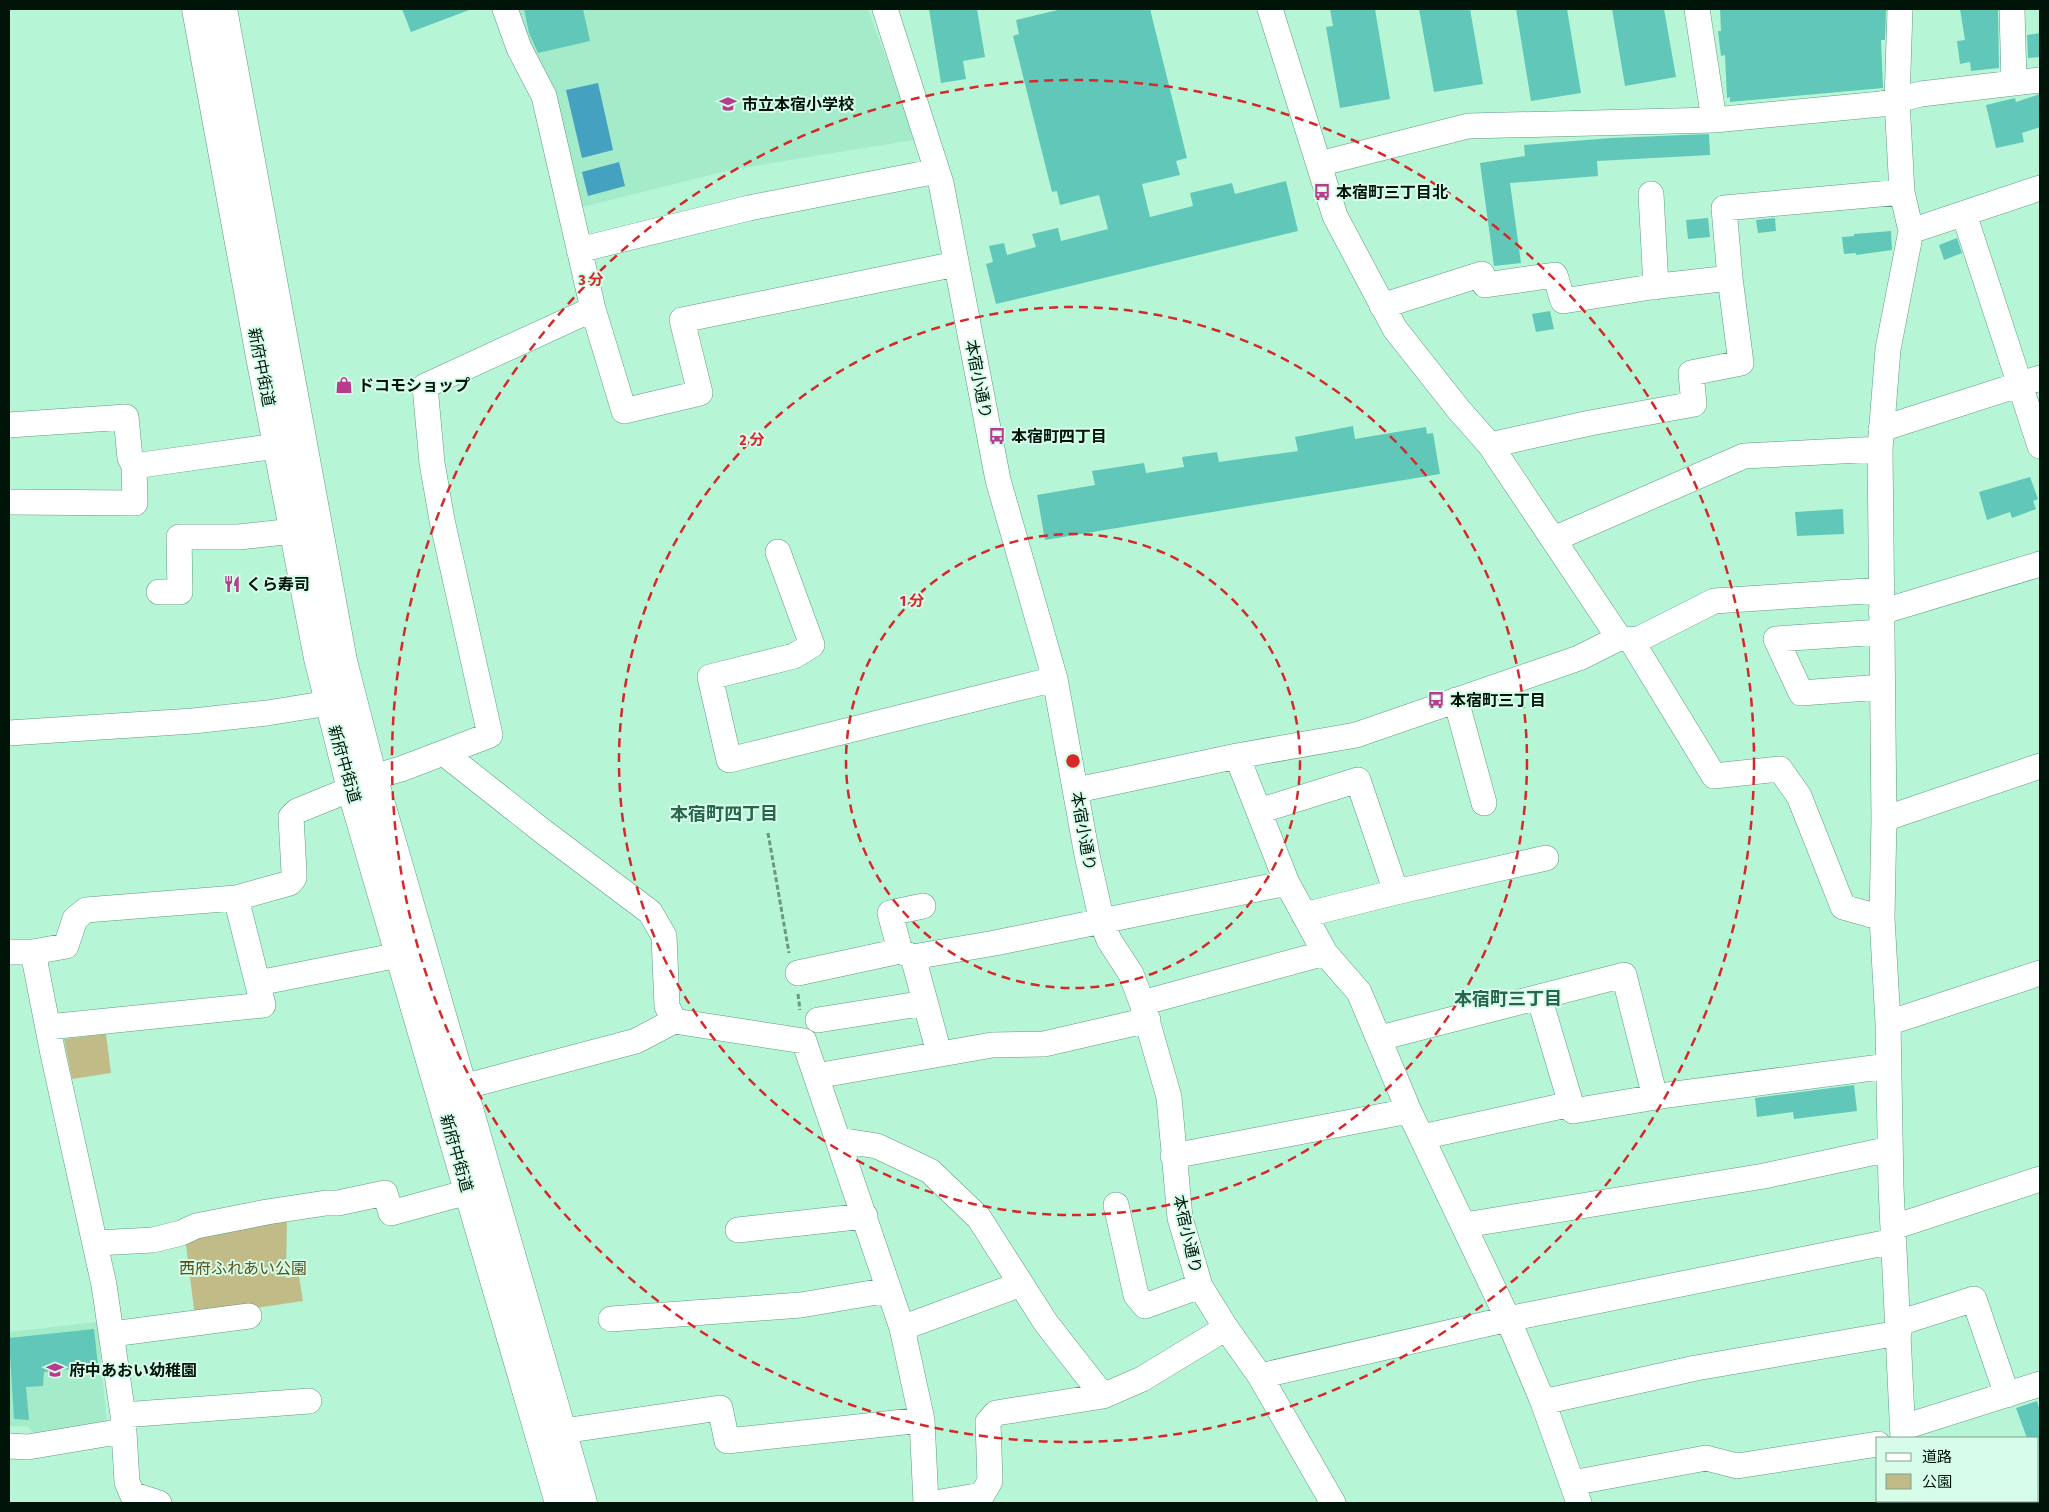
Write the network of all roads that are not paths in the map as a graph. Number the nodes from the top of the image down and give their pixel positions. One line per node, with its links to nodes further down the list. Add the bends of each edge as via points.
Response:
1 (196, 9): 30 (main road, 新府中街道)
2 (223, 9): 49 (main road, 新府中街道)
3 (505, 9): 20 (street, via 519,48 544,96)
4 (884, 9): 14 (street, 本宿小通り)
5 (1270, 9): 13 (street)
6 (1697, 9): 12 (street)
7 (1900, 9): 11 (street)
8 (2012, 9): 10 (street)
9 (2040, 80): 10 (street)
10 (2014, 83): 11 (street)
11 (1897, 100): 12 (street); 16 (street)
12 (1714, 120): 13 (street, via 1468,126)
13 (1319, 164): 24 (street, via 1336,216)
14 (937, 171): 20 (street, via 749,208); 21 (street, 本宿小通り)
15 (2040, 188): 18 (street)
16 (1902, 192): 19 (street); 22 (street, via 1724,208)
17 (1652, 194): 23 (street)
18 (1964, 214): 19 (street); 26 (street)
19 (1912, 231): 28 (street, via 1888,349)
20 (579, 250): 25 (street)
21 (956, 264): 25 (street, via 682,320 700,393 624,412); 41 (street, 本宿小通り, via 998,480)
22 (1730, 278): 23 (street); 29 (street, via 1741,363 1691,373 1694,404 1590,422)
23 (1656, 287): 24 (street, via 1563,301 1555,274 1485,285 1482,274)
24 (1382, 306): 29 (street, via 1395,329)
25 (593, 309): 46 (street, via 425,386 432,464 442,520 490,736)
26 (2030, 382): 28 (street); 31 (street)
27 (9, 425): 32 (street, via 126,417 130,458)
28 (1880, 439): 35 (street, via 1744,456); 39 (street)
29 (1490, 445): 35 (street)
30 (277, 446): 32 (street); 34 (main road, 新府中街道)
31 (2040, 446)
32 (134, 466): 33 (street, via 136,503)
33 (9, 502)
34 (292, 531): 38 (street, via 239,537 179,537); 44 (main road, 新府中街道)
35 (1554, 539): 40 (street)
36 (778, 552): 41 (street, via 812,645 794,656 710,677 729,760)
37 (2040, 564): 39 (street)
38 (179, 592)
39 (1881, 611): 40 (street, via 1714,601 1641,638); 42 (street); 42 (street, via 1776,639 1801,693)
40 (1625, 639): 43 (street, via 1580,658); 60 (street, via 1714,776 1780,769 1799,796 1843,907)
41 (1055, 679): 50 (street, 本宿小通り)
42 (1882, 687): 53 (street)
43 (1456, 700): 47 (street, via 1356,735); 51 (street)
44 (329, 703): 45 (street, via 193,721); 49 (main road, 新府中街道)
45 (9, 733)
46 (445, 754): 49 (street); 74 (street, via 650,912 664,936 667,1006)
47 (1237, 756): 50 (street); 52 (street)
48 (2040, 766): 53 (street)
49 (362, 783): 57 (street, via 297,811 292,817 294,878 290,883); 66 (main road, 新府中街道); 81 (main road, 新府中街道)
50 (1077, 790): 61 (street, 本宿小通り)
51 (1484, 803)
52 (1259, 811): 55 (street); 56 (street, via 1358,780)
53 (1884, 819): 60 (street)
54 (1546, 858): 56 (street)
55 (1287, 883): 59 (street); 61 (street)
56 (1396, 892): 59 (street)
57 (236, 898): 63 (street, via 86,910 75,919 66,946); 69 (street)
58 (923, 906): 65 (street, via 890,913)
59 (1304, 915): 64 (street)
60 (1882, 918): 75 (street)
61 (1102, 922): 65 (street, via 995,943); 72 (street, 本宿小通り, via 1130,974)
62 (9, 952): 63 (street)
63 (33, 952): 76 (street)
64 (1325, 953): 72 (street); 77 (street, via 1358,992)
65 (906, 954): 67 (street); 71 (street)
66 (399, 955): 69 (street); 90 (main road, 新府中街道)
67 (795, 968)
68 (2040, 973): 75 (street)
69 (258, 983): 76 (street, via 263,1005)
70 (1539, 997): 77 (street); 82 (street, via 1624,975); 83 (street)
71 (925, 1003): 73 (street); 78 (street)
72 (1145, 1011): 78 (street, via 1044,1044 992,1045); 88 (street, 本宿小通り, via 1169,1097)
73 (818, 1020)
74 (674, 1021): 80 (street, via 804,1041); 81 (street, via 636,1042)
75 (1888, 1023): 79 (street)
76 (48, 1027): 96 (street)
77 (1380, 1038): 84 (street)
78 (939, 1053): 80 (street)
79 (1888, 1066): 82 (street); 87 (street)
80 (816, 1076): 86 (street)
81 (463, 1087): 115 (main road, 新府中街道)
82 (1655, 1097): 83 (street, via 1574,1111)
83 (1571, 1104): 85 (street)
84 (1409, 1111): 85 (street); 88 (street)
85 (1422, 1137): 93 (street)
86 (839, 1140): 92 (street); 97 (street, via 877,1146 930,1172 979,1218)
87 (1890, 1149): 93 (street, via 1764,1176); 95 (street)
88 (1174, 1156): 98 (street, 本宿小通り, via 1180,1218)
89 (2040, 1179): 95 (street)
90 (468, 1192): 96 (street, via 391,1213 384,1192 338,1203 196,1226 153,1240); 121 (main road, 新府中街道)
91 (1116, 1205): 98 (street, via 1136,1295 1144,1306)
92 (866, 1216): 94 (street); 99 (street)
93 (1465, 1226): 102 (street)
94 (738, 1230)
95 (1894, 1234): 102 (street); 105 (street)
96 (96, 1243): 106 (street)
97 (1021, 1284): 103 (street); 110 (street, via 1046,1324)
98 (1200, 1286): 104 (street, 本宿小通り)
99 (889, 1290): 101 (street, via 801,1305); 103 (street)
100 (249, 1316): 106 (street)
101 (611, 1319)
102 (1508, 1319): 107 (street); 112 (street)
103 (902, 1328): 113 (street)
104 (1226, 1328): 107 (street, 本宿小通り); 110 (street, via 1142,1379)
105 (1899, 1328): 109 (street, via 1974,1299); 112 (street); 116 (street)
106 (112, 1334): 114 (street)
107 (1260, 1376): 125 (street, 本宿小通り)
108 (2040, 1384): 109 (street)
109 (2007, 1395): 116 (street)
110 (1103, 1396): 124 (street, via 996,1413 988,1422 990,1481 982,1495)
111 (309, 1401): 114 (street)
112 (1543, 1402): 119 (street)
113 (922, 1420): 115 (street, via 727,1440 720,1408); 123 (street)
114 (123, 1423): 118 (street, via 28,1447); 120 (street, via 132,1494)
115 (563, 1431): 122 (main road, 新府中街道)
116 (1904, 1433)
117 (1876, 1444): 119 (street, via 1737,1466 1706,1458)
118 (9, 1446)
119 (1575, 1493)
120 (159, 1503)
121 (559, 1503)
122 (583, 1503)
123 (926, 1503)
124 (935, 1503)
125 (1333, 1503)

